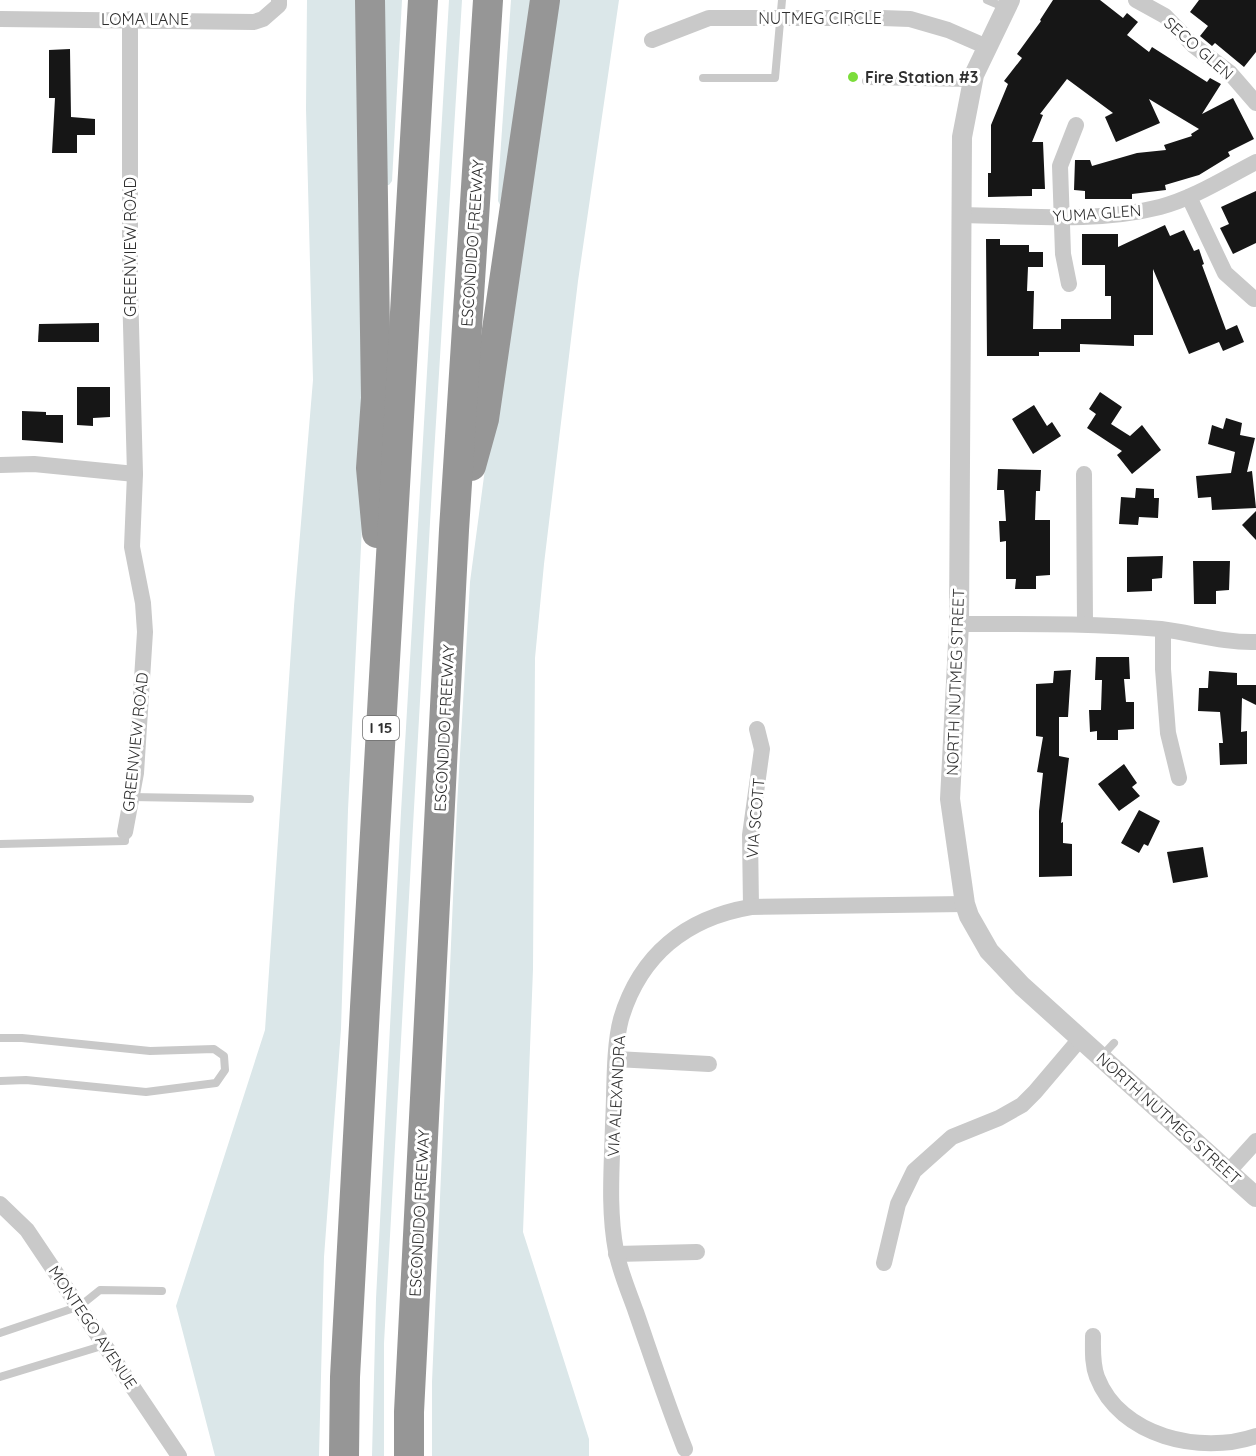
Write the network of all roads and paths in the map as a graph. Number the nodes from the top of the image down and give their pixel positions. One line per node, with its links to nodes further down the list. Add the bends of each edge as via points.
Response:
1 (279, 0): 12 (street, LOMA LANE, via 279,5 254,22)
2 (370, 0): 33 (highway, via 376,398 371,468)
3 (423, 0): 33 (highway, I 15)
4 (488, 0): 29 (highway, ESCONDIDO FREEWAY)
5 (545, 0): 29 (highway, via 484,419)
6 (782, 0): 10 (lane)
7 (987, 0): 9 (lane)
8 (1136, 0): 18 (street, SECO GLEN, via 1165,16 1193,45 1230,73)
9 (1008, 4): 14 (street, NORTH NUTMEG STREET)
10 (779, 18): 13 (street, NUTMEG CIRCLE, via 709,18); 14 (street, NUTMEG CIRCLE, via 910,19); 15 (lane, via 775,78)
11 (0, 19): 12 (street, LOMA LANE)
12 (130, 19): 27 (street, GREENVIEW ROAD)
13 (652, 40)
14 (987, 47): 17 (street, NORTH NUTMEG STREET)
15 (703, 78)
16 (866, 81): 17 (lane)
17 (972, 83): 22 (street, NORTH NUTMEG STREET, via 962,137)
18 (1256, 103)
19 (1076, 125): 23 (street, via 1060,166)
20 (1256, 162): 21 (street, YUMA GLEN)
21 (1189, 196): 23 (street, YUMA GLEN, via 1129,213); 25 (street, via 1226,273)
22 (963, 215): 23 (street, YUMA GLEN); 31 (street, NORTH NUTMEG STREET)
23 (1062, 217): 24 (street, via 1062,254)
24 (1069, 284)
25 (1254, 299)
26 (0, 465): 27 (street, via 34,464)
27 (135, 474): 37 (street, GREENVIEW ROAD, via 132,547 145,632)
28 (1084, 474): 30 (street)
29 (454, 530): 65 (highway, ESCONDIDO FREEWAY)
30 (1085, 623): 31 (street); 32 (street)
31 (959, 624): 41 (street, NORTH NUTMEG STREET, via 950,799)
32 (1163, 630): 34 (street, via 1240,643); 36 (street, via 1168,733)
33 (386, 639): 64 (highway, I 15)
34 (1256, 642)
35 (757, 729): 42 (street, VIA SCOTT, via 762,749 750,835)
36 (1179, 778)
37 (131, 797): 38 (lane); 39 (street, GREENVIEW ROAD)
38 (250, 799)
39 (125, 832): 40 (lane, via 125,841)
40 (0, 844)
41 (965, 904): 42 (street, VIA ALEXANDRA); 44 (street, NORTH NUTMEG STREET, via 989,951 1011,968)
42 (751, 907): 45 (street, VIA ALEXANDRA, via 695,923 658,951 630,996 621,1021)
43 (0, 1038): 47 (lane, via 150,1051 214,1049 224,1056 225,1070 216,1083 146,1092)
44 (1080, 1039): 49 (street, NORTH NUTMEG STREET, via 1107,1050); 54 (street, via 1022,1104 952,1137 914,1171 897,1204)
45 (616, 1059): 46 (street); 53 (street, VIA ALEXANDRA, via 611,1176)
46 (709, 1064)
47 (0, 1081)
48 (1256, 1141): 49 (street)
49 (1228, 1172): 50 (street, NORTH NUTMEG STREET)
50 (1256, 1197)
51 (0, 1204): 56 (street, MONTEGO AVENUE, via 27,1230)
52 (697, 1252): 53 (street)
53 (616, 1254): 62 (street, VIA ALEXANDRA)
54 (884, 1263)
55 (162, 1291): 56 (lane, via 100,1290)
56 (80, 1306): 57 (lane); 59 (street, MONTEGO AVENUE)
57 (0, 1333)
58 (1093, 1336): 61 (street, via 1098,1378 1110,1400 1130,1418 1156,1433 1185,1442 1211,1445)
59 (105, 1345): 60 (lane); 63 (street, MONTEGO AVENUE)
60 (0, 1377)
61 (1256, 1436)
62 (685, 1449)
63 (179, 1456)
64 (344, 1456)
65 (409, 1456)

